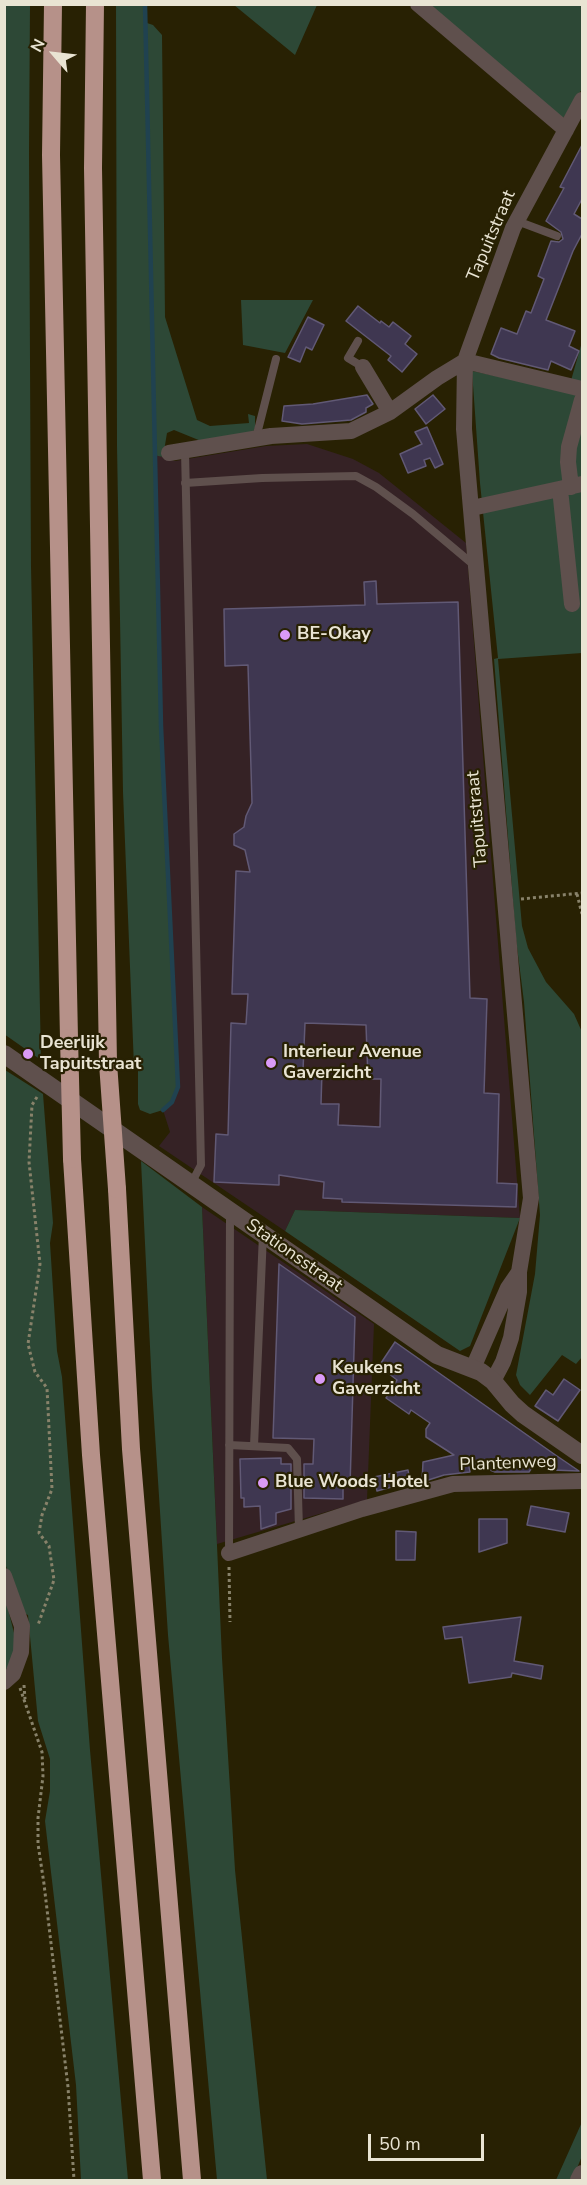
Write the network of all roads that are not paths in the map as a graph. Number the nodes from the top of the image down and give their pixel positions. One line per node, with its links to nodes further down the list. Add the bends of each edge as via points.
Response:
1 (53, 4): 38 (highway, bridge, via 51,155 72,1159 91,1455)
2 (95, 4): 39 (highway, bridge, via 93,168 108,1063 132,1460)
3 (418, 4): 5 (street)
4 (582, 100): 5 (street, Tapuitstraat)
5 (566, 130): 6 (street, Tapuitstraat)
6 (517, 221): 7 (lane); 10 (street, Tapuitstraat)
7 (557, 236)
8 (358, 341): 11 (lane, via 348,358)
9 (276, 359): 15 (lane)
10 (465, 361): 12 (street); 14 (street); 19 (street, Tapuitstraat, via 464,429)
11 (363, 367): 14 (street)
12 (582, 389)
13 (582, 400): 18 (street, via 569,447)
14 (390, 412): 15 (street, via 351,431)
15 (256, 438): 16 (street)
16 (177, 452): 17 (lane)
17 (185, 483): 20 (lane, via 356,476 413,514); 23 (lane, via 201,1165)
18 (571, 487): 19 (street); 21 (street)
19 (472, 508): 20 (street, Tapuitstraat)
20 (476, 566): 26 (street, Tapuitstraat, via 531,1198)
21 (572, 604)
22 (4, 1054): 23 (street, Stationsstraat)
23 (191, 1184): 24 (street, Stationsstraat)
24 (230, 1211): 25 (street, Stationsstraat); 29 (lane)
25 (263, 1234): 27 (street, Stationsstraat, via 437,1355); 30 (lane)
26 (519, 1272): 27 (street, Tapuitstraat, via 508,1288); 28 (street, Tapuitstraat, via 511,1338)
27 (473, 1368): 28 (street, Stationsstraat)
28 (493, 1381): 31 (street, Stationsstraat, via 523,1414)
29 (229, 1445): 30 (lane); 34 (lane)
30 (254, 1446): 33 (lane, via 288,1448 297,1459)
31 (582, 1455)
32 (582, 1481): 33 (street, Plantenweg, via 453,1484)
33 (299, 1530): 34 (street, Plantenweg)
34 (229, 1553)
35 (4, 1576): 36 (street, via 22,1626)
36 (14, 1679)
37 (582, 2174): 40 (street)
38 (152, 2181)
39 (192, 2181)
40 (579, 2181)

